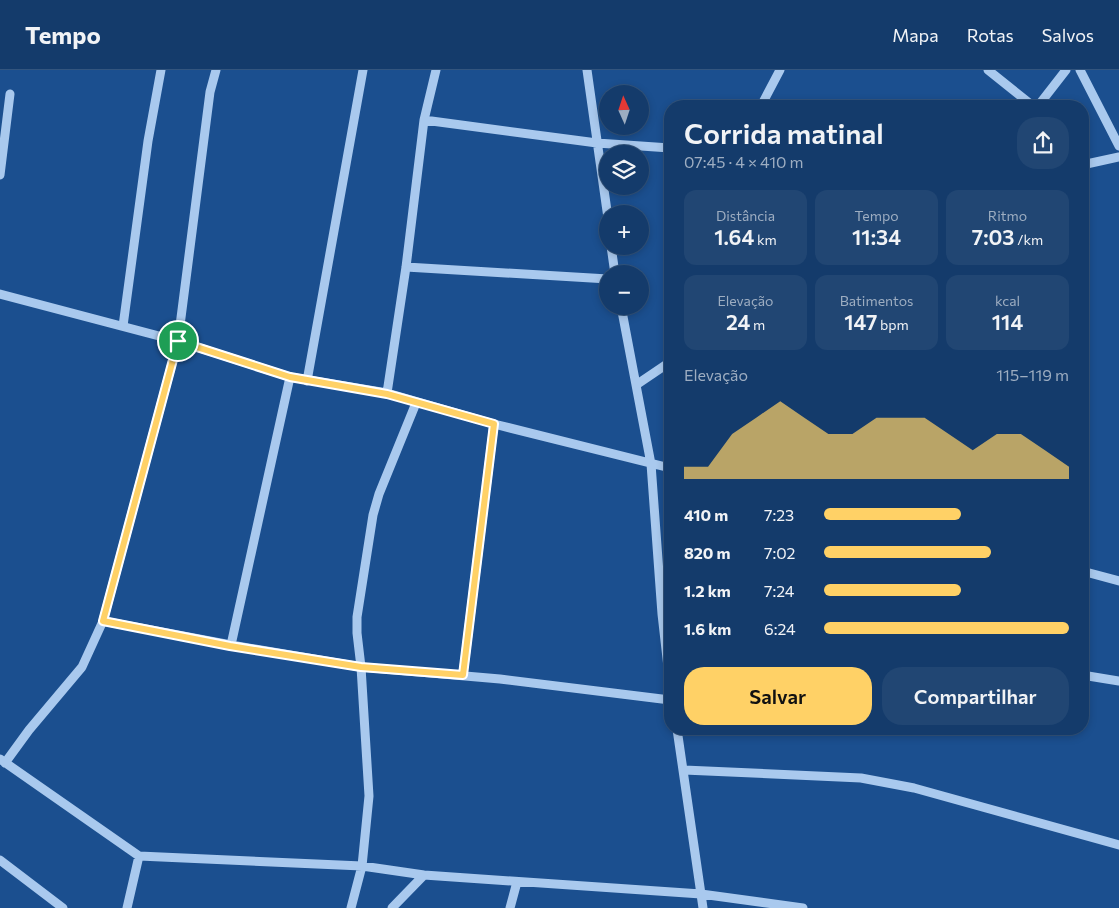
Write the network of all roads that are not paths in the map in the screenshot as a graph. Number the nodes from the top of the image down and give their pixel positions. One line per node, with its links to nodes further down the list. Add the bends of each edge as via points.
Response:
1 (161, 70): 26 (street)
2 (216, 70): 27 (street, via 210,92)
3 (363, 70): 30 (street)
4 (436, 70): 14 (street)
5 (587, 70): 15 (street)
6 (780, 70): 11 (street)
7 (988, 70): 12 (street)
8 (1066, 70): 13 (street)
9 (1080, 70): 16 (street)
10 (10, 94): 20 (street)
11 (764, 100)
12 (1026, 100)
13 (1043, 100)
14 (424, 120): 15 (street); 22 (street)
15 (597, 143): 17 (street); 21 (street)
16 (1119, 146)
17 (664, 148)
18 (1119, 157): 19 (street)
19 (1089, 164)
20 (0, 175)
21 (606, 205)
22 (406, 267): 23 (street); 32 (street)
23 (599, 278)
24 (0, 294): 26 (street)
25 (623, 315): 31 (street)
26 (123, 326): 27 (street)
27 (178, 341): 29 (street); 40 (street)
28 (664, 366): 31 (street)
29 (290, 377): 30 (street); 41 (street)
30 (307, 381): 32 (street)
31 (636, 385): 35 (street)
32 (387, 394): 33 (street)
33 (416, 403): 34 (street); 42 (street, via 373,515 357,617)
34 (494, 424): 35 (street); 43 (street)
35 (651, 464): 36 (street); 39 (street)
36 (664, 467)
37 (1089, 573): 38 (street)
38 (1119, 581)
39 (664, 594)
40 (103, 621): 41 (street); 48 (street, via 82,667)
41 (230, 646): 42 (street)
42 (361, 667): 43 (street); 53 (street, via 369,796)
43 (463, 675): 46 (street)
44 (1089, 676): 45 (street)
45 (1119, 681)
46 (664, 699)
47 (678, 735): 49 (street)
48 (3, 761): 51 (street)
49 (684, 770): 50 (street, via 861,778 914,788); 56 (street)
50 (1119, 845)
51 (139, 856): 53 (street); 58 (street)
52 (0, 860): 57 (street)
53 (362, 866): 54 (street); 59 (street)
54 (424, 875): 55 (street); 60 (street)
55 (517, 882): 56 (street); 61 (street)
56 (701, 894): 62 (street); 63 (street)
57 (63, 908)
58 (127, 908)
59 (352, 908)
60 (392, 908)
61 (510, 908)
62 (703, 908)
63 (803, 908)

